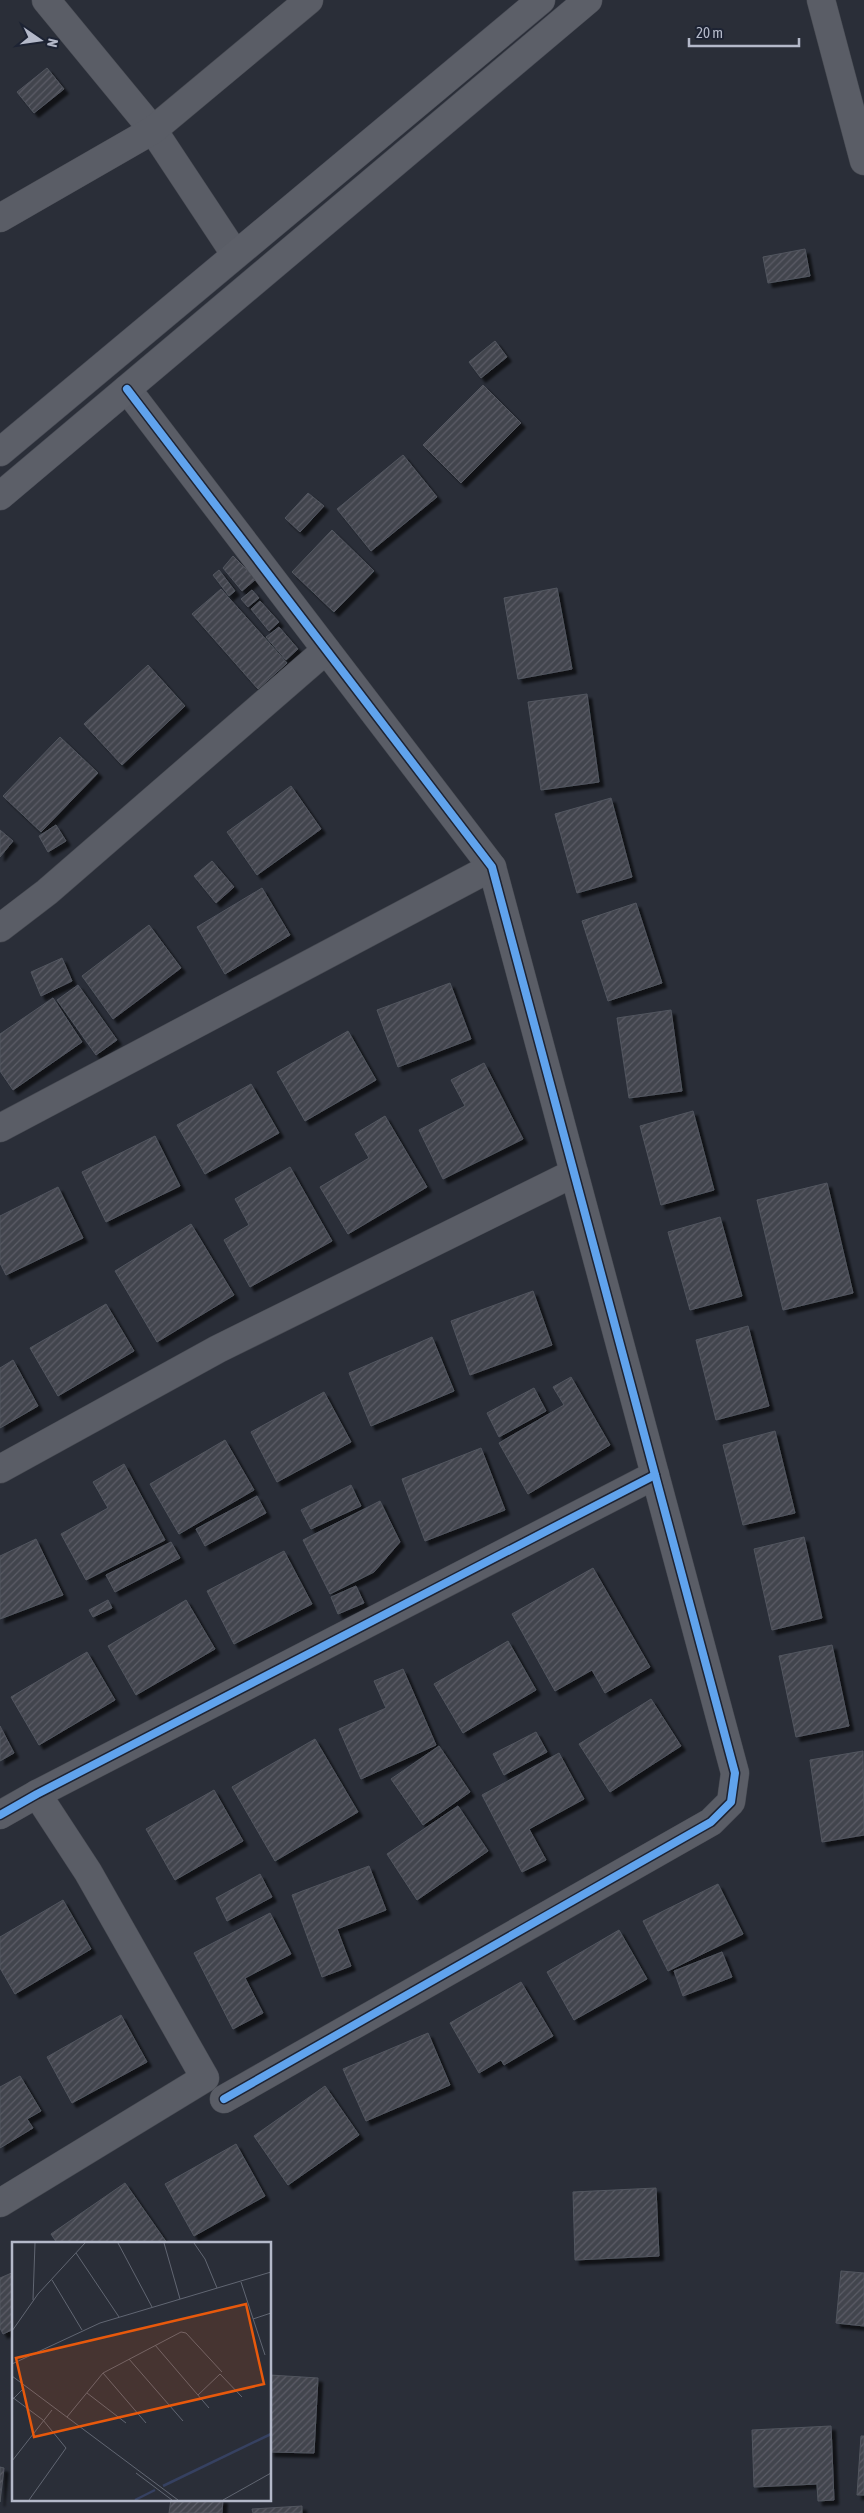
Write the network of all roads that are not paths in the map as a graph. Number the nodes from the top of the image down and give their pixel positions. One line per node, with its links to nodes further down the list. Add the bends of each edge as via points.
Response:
1 (46, 0): 6 (street)
2 (309, 0): 6 (street)
3 (588, 0): 10 (main road)
4 (821, 0): 7 (street)
5 (530, 4): 9 (main road)
6 (153, 130): 8 (street); 9 (street)
7 (864, 162)
8 (0, 218)
9 (235, 254): 11 (main road)
10 (127, 389): 12 (main road); 13 (street)
11 (0, 452)
12 (0, 496)
13 (326, 650): 14 (street); 15 (street, via 47,892)
14 (492, 868): 16 (street); 17 (street)
15 (0, 928)
16 (0, 1128)
17 (574, 1173): 18 (street, via 218,1348); 19 (street)
18 (0, 1469)
19 (655, 1475): 20 (street); 22 (street, via 735,1773 731,1802 711,1822)
20 (37, 1794): 21 (street); 23 (street, via 88,1872 205,2078)
21 (0, 1815)
22 (224, 2099)
23 (0, 2203)

